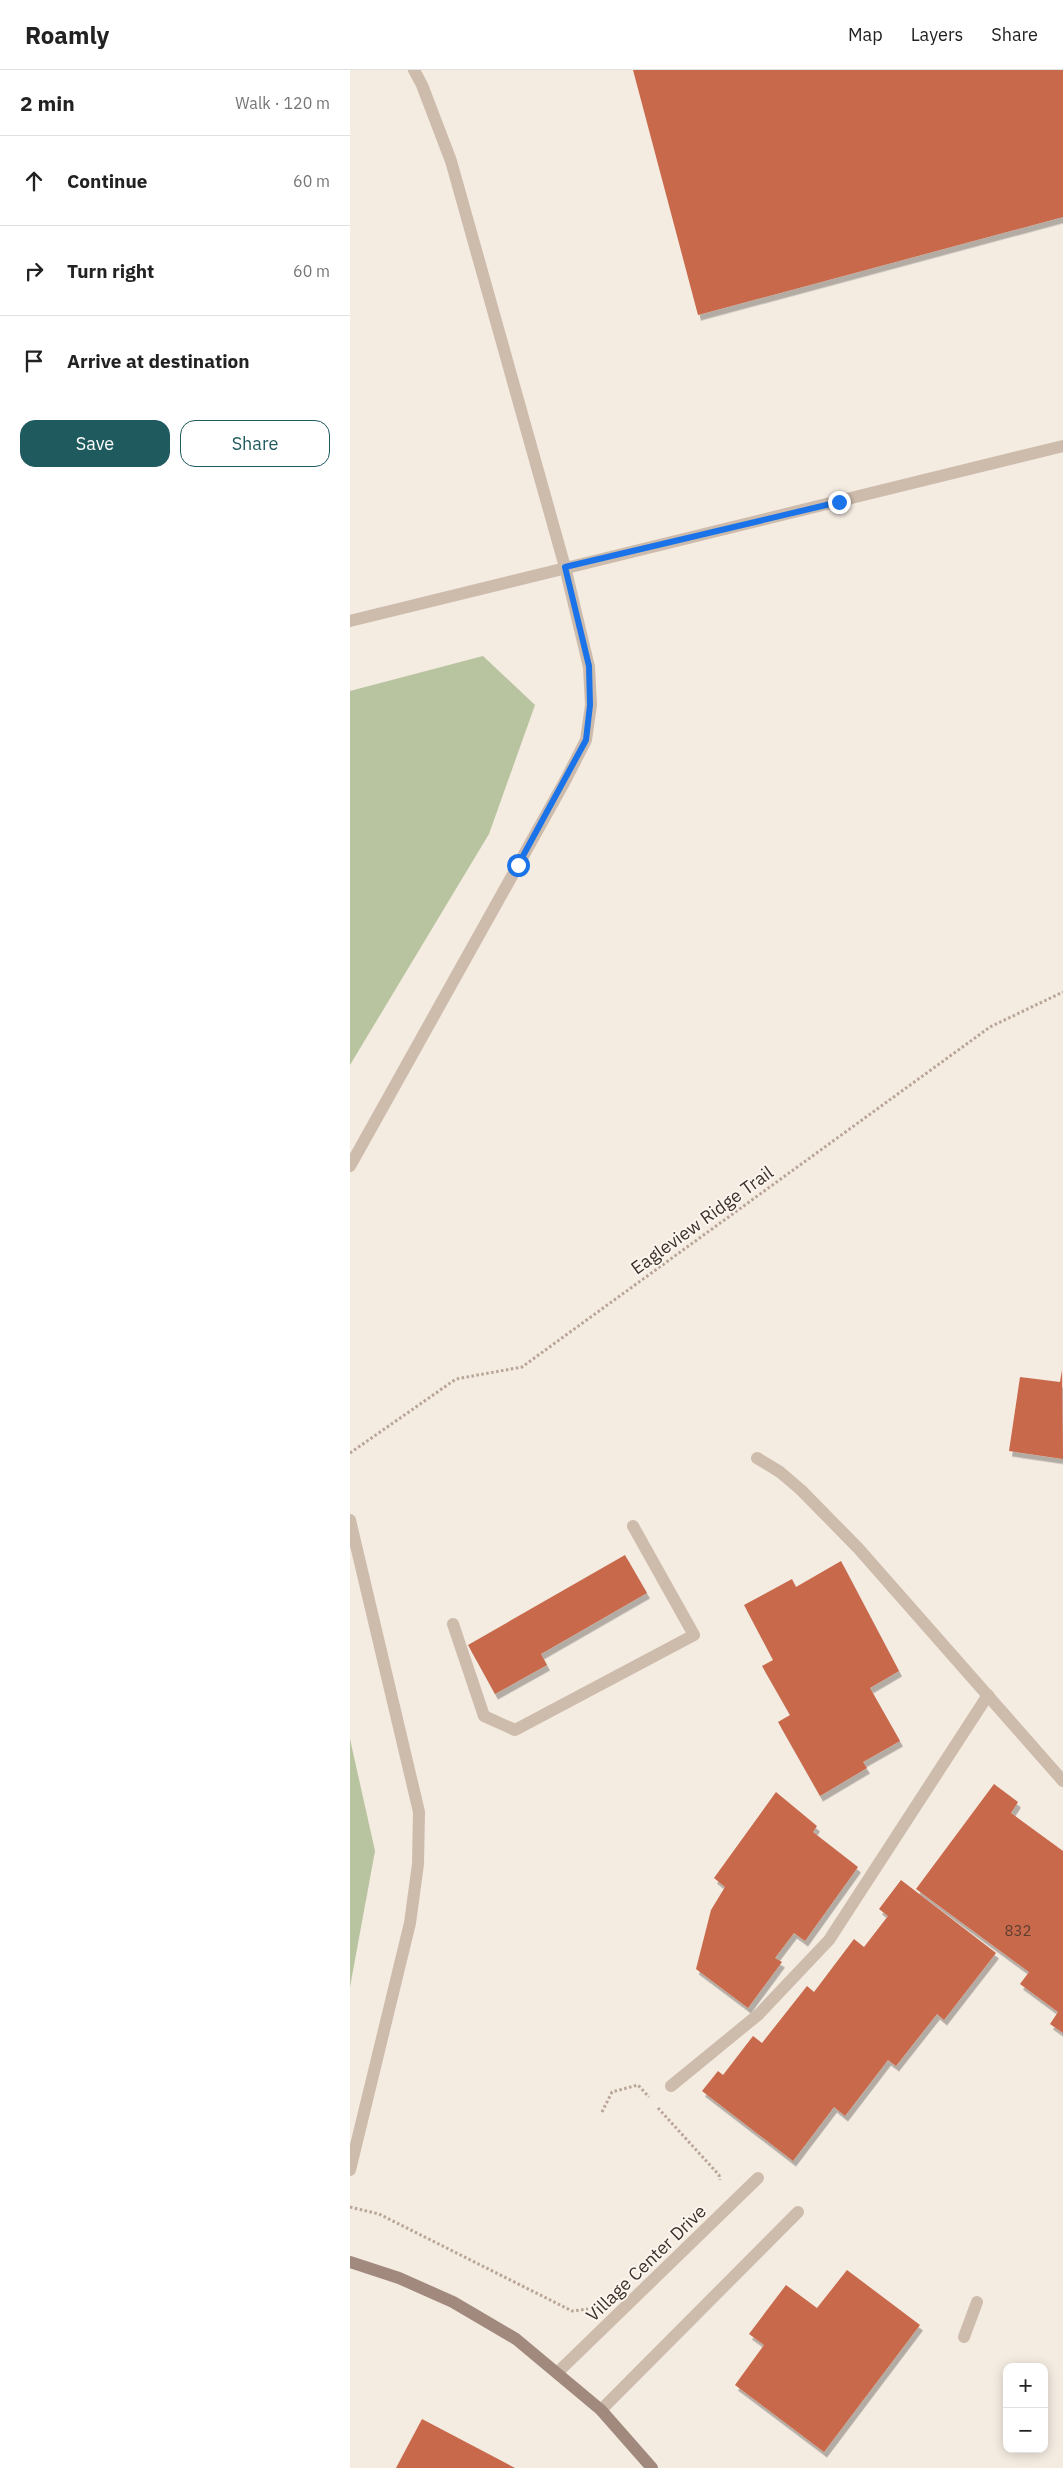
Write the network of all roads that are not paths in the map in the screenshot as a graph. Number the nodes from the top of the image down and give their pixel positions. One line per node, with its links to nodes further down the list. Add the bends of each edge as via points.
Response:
1 (414, 70): 3 (lane, via 451,161)
2 (1063, 446): 3 (lane)
3 (565, 567): 4 (lane); 5 (lane, via 589,666 590,705 586,740)
4 (350, 621)
5 (350, 1166)
6 (757, 1458): 10 (lane, via 801,1490 858,1548)
7 (350, 1520): 13 (lane, via 404,1748 418,1821 418,1864 410,1923)
8 (633, 1526): 9 (lane, via 694,1635 515,1730 484,1716)
9 (453, 1624)
10 (988, 1696): 11 (lane); 12 (lane, via 829,1940 759,2014)
11 (1063, 1781)
12 (670, 2086)
13 (350, 2170)
14 (758, 2178): 19 (lane, Village Center Drive)
15 (798, 2212): 20 (lane)
16 (350, 2262): 19 (main road, via 399,2278 453,2302 516,2339)
17 (977, 2302): 18 (lane)
18 (964, 2336)
19 (557, 2373): 20 (main road)
20 (602, 2410): 21 (main road)
21 (652, 2468)

